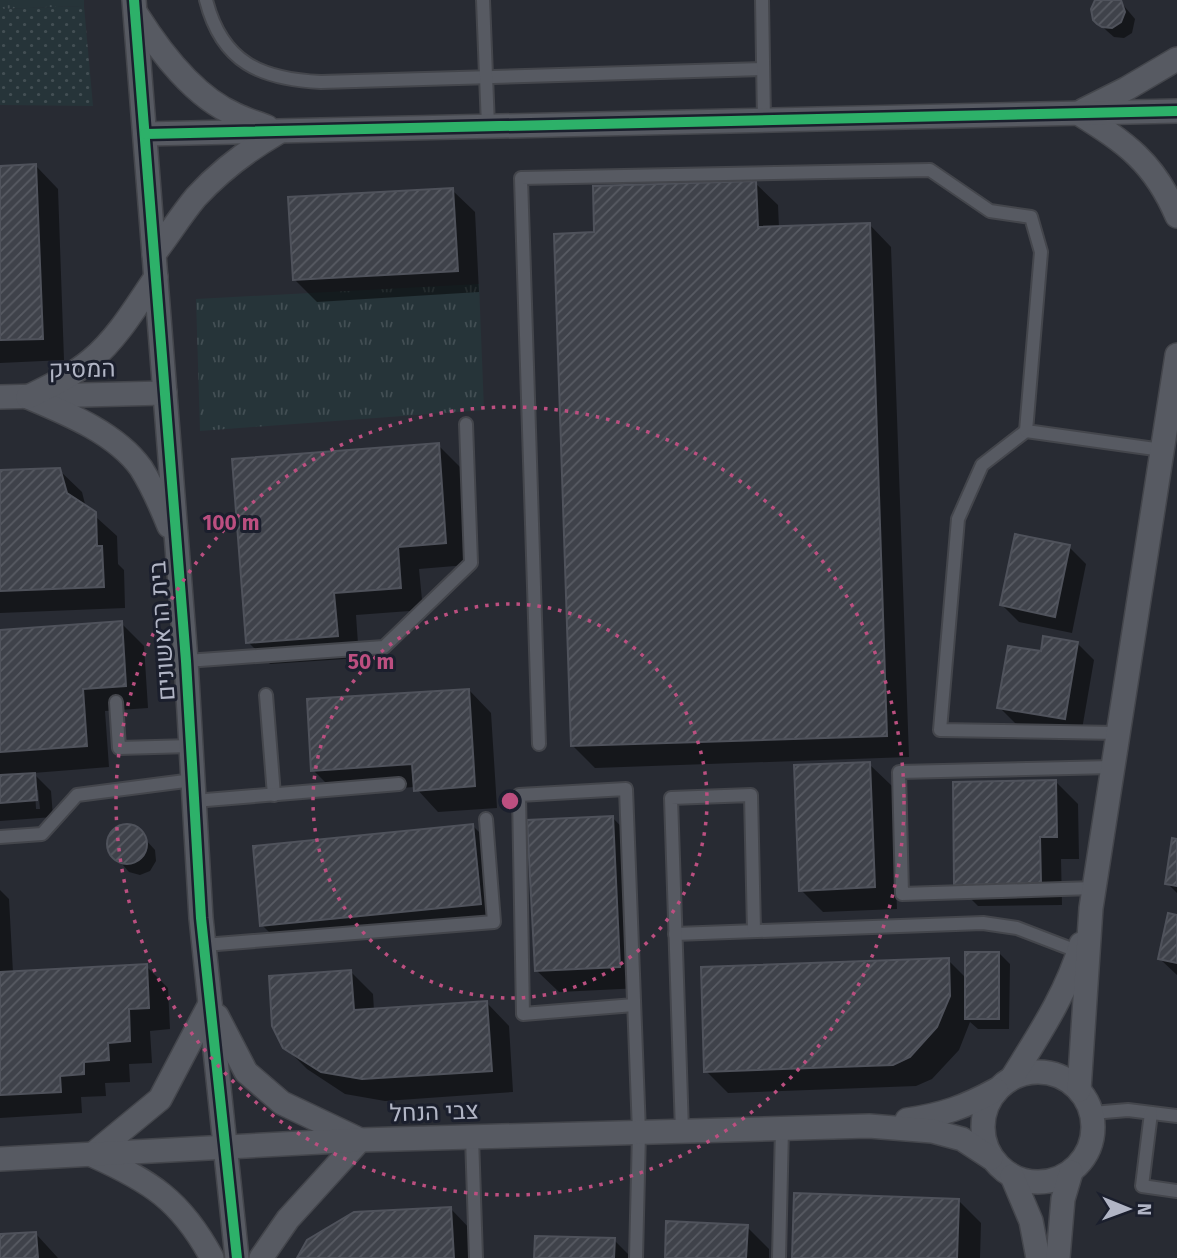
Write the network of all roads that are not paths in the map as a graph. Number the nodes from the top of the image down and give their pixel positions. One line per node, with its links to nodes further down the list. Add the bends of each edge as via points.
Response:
1 (206, 0): 7 (lane, via 212,24 225,44 268,75 321,82)
2 (484, 0): 7 (lane)
3 (762, 0): 6 (lane)
4 (135, 6): 12 (street, via 162,51 211,100 234,115); 13 (street, בית הראשונים)
5 (1177, 59): 9 (street)
6 (763, 69): 7 (lane); 10 (lane)
7 (486, 77): 11 (lane)
8 (1177, 111): 9 (street)
9 (1078, 113): 10 (street); 14 (street, via 1146,163)
10 (764, 120): 11 (street)
11 (488, 127): 12 (street)
12 (280, 131): 13 (street); 15 (street, via 255,146 196,197)
13 (145, 134): 15 (street, בית הראשונים)
14 (1177, 216)
15 (154, 254): 16 (street, בית הראשונים)
16 (156, 277): 18 (street, בית הראשונים); 20 (street, via 93,359)
17 (1177, 355): 23 (street)
18 (165, 393): 20 (street, המסיק); 24 (street, בית הראשונים)
19 (0, 397): 20 (street, המסיק)
20 (28, 397): 24 (street, via 75,417 110,439 139,466)
21 (466, 424): 25 (lane, via 471,563 384,647)
22 (1026, 431): 23 (lane); 28 (lane, via 982,465 958,519 940,730); 29 (lane, via 1041,252 1031,217 990,211 930,170 520,178)
23 (1162, 450): 28 (street)
24 (177, 545): 25 (street, בית הראשונים)
25 (186, 662): 30 (street, בית הראשונים)
26 (266, 695): 34 (lane)
27 (116, 702): 30 (lane, via 119,748)
28 (1118, 733): 31 (street)
29 (539, 744)
30 (191, 746): 33 (street, בית הראשונים)
31 (1113, 767): 37 (street); 37 (lane, via 899,772 902,894)
32 (399, 784): 34 (lane)
33 (193, 790): 34 (lane); 36 (lane, via 77,795 42,834); 40 (street, בית הראשונים)
34 (274, 795)
35 (486, 819): 40 (lane, via 494,922)
36 (0, 837)
37 (1093, 898): 41 (street)
38 (754, 931): 39 (lane); 39 (lane, via 751,795 711,796 671,798); 41 (lane, via 983,923 1017,928)
39 (675, 934): 51 (lane)
40 (204, 945): 42 (street, בית הראשונים)
41 (1084, 954): 44 (street); 45 (street)
42 (210, 1004): 54 (street, via 246,1072 282,1103); 55 (street, בית הראשונים); 56 (street, via 160,1099)
43 (634, 1005): 43 (lane, via 625,789 519,795 523,1014); 52 (lane)
44 (1004, 1084): 45 (street, via 1029,1072 1047,1072 1065,1078); 49 (street, צבי הנחל, via 967,1106 938,1116); 57 (street, via 987,1105 983,1123)
45 (1079, 1090): 46 (street)
46 (1092, 1113): 47 (lane, via 1112,1109); 59 (street, via 1093,1142)
47 (1151, 1113): 48 (lane); 61 (lane, via 1142,1186)
48 (1177, 1116)
49 (869, 1126): 50 (street, צבי הנחל); 57 (street, צבי הנחל, via 952,1136)
50 (782, 1128): 51 (street, צבי הנחל); 67 (lane)
51 (682, 1131): 52 (street, צבי הנחל)
52 (639, 1132): 53 (street, צבי הנחל); 66 (lane)
53 (472, 1137): 54 (street, צבי הנחל); 65 (lane)
54 (360, 1140): 55 (street, צבי הנחל); 64 (street, via 288,1219)
55 (225, 1147): 56 (street, צבי הנחל); 63 (street, בית הראשונים)
56 (92, 1155): 58 (street, צבי הנחל); 62 (street, via 137,1175 168,1197)
57 (991, 1158): 60 (street)
58 (0, 1159)
59 (1072, 1172): 60 (street, via 1036,1184); 69 (street, via 1063,1199)
60 (1012, 1176): 68 (street, via 1031,1221)
61 (1177, 1192)
62 (212, 1258)
63 (237, 1258)
64 (261, 1258)
65 (477, 1258)
66 (636, 1258)
67 (779, 1258)
68 (1038, 1258)
69 (1058, 1258)

